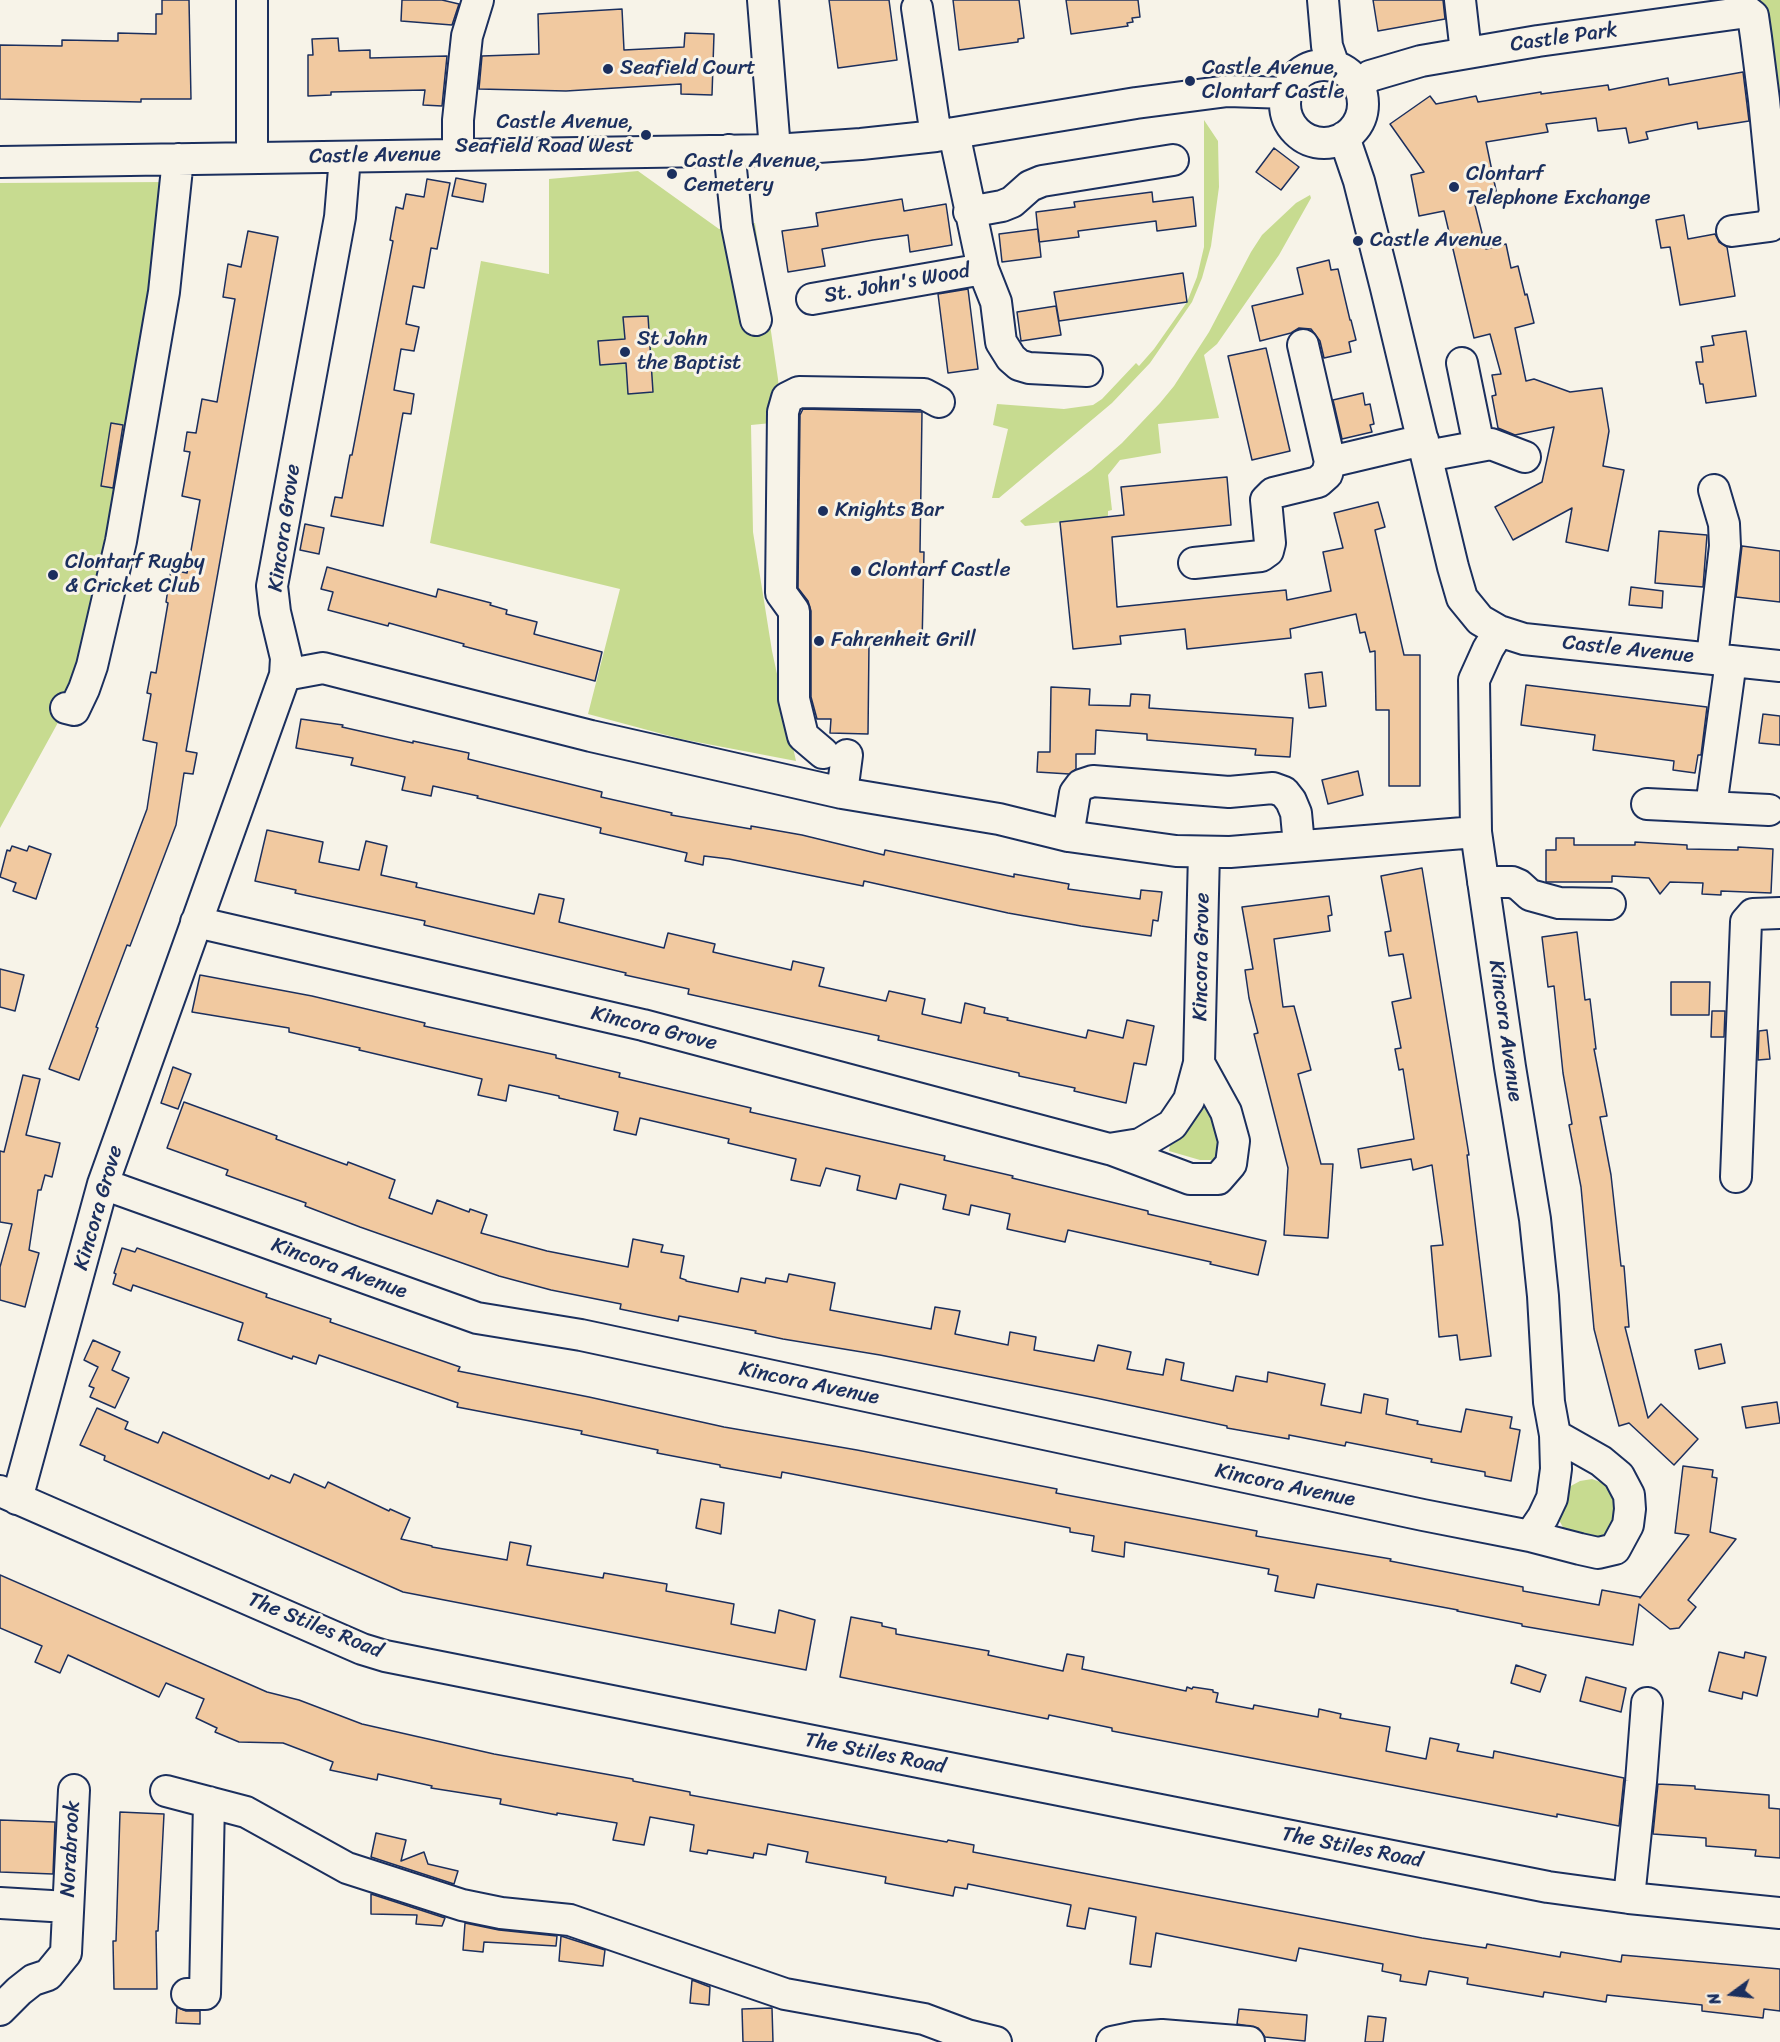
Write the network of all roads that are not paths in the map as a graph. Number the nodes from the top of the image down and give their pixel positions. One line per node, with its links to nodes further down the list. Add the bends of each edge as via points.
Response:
1 (252, 0): 18 (street)
2 (478, 0): 15 (street, via 467,36)
3 (763, 0): 14 (street)
4 (1323, 0): 8 (street, via 1327,46)
5 (1460, 0): 7 (street)
6 (917, 8): 11 (street, St. John's Wood)
7 (1466, 53): 9 (street, Castle Park, via 1421,60 1370,76); 22 (street, Castle Park, via 1748,12 1753,16 1756,37 1775,212 1770,226)
8 (1335, 66): 9 (street); 10 (street, via 1314,66 1304,71)
9 (1359, 86): 12 (street, via 1361,117)
10 (1287, 93): 11 (street, Castle Avenue, via 1228,91); 12 (street, via 1288,117 1299,133 1321,142)
11 (945, 135): 14 (street, Castle Avenue); 21 (street, St. John's Wood)
12 (1344, 137): 31 (street, Castle Avenue, via 1359,181)
13 (729, 150): 14 (street, Castle Avenue); 15 (street, Castle Avenue); 25 (street, via 737,226)
14 (775, 150)
15 (458, 155): 16 (street, Castle Avenue)
16 (345, 157): 18 (street, Castle Avenue); 39 (street, Kincora Grove, via 340,217 272,586 286,658)
17 (178, 159): 18 (street, Castle Avenue); 20 (street, Castle Avenue, via 103,172); 40 (street, via 164,292 121,541 92,666 74,710)
18 (252, 159)
19 (1173, 160): 21 (street, via 1042,181 1012,202)
20 (0, 162)
21 (969, 212): 23 (street, St. John's Wood)
22 (1732, 231)
23 (983, 268): 24 (street, St. John's Wood); 28 (street, St. John's Wood, via 996,302 1001,342 1011,358 1029,368)
24 (812, 299)
25 (756, 320)
26 (1304, 345): 33 (street)
27 (1462, 363): 30 (street)
28 (1087, 371)
29 (939, 402): 41 (street, via 924,394 799,392 787,398 783,412 781,592 794,611 794,699 803,736 835,754)
30 (1479, 446): 31 (street); 32 (street, via 1491,444)
31 (1425, 448): 33 (street); 36 (street, Castle Avenue, via 1462,598 1480,620)
32 (1525, 456)
33 (1330, 462): 35 (street, via 1327,474 1318,482 1273,493 1266,500 1270,543 1261,556)
34 (1714, 490): 37 (street, via 1724,524)
35 (1194, 563)
36 (1499, 632): 37 (street, Castle Avenue, via 1524,639); 45 (street, Kincora Avenue, via 1474,680)
37 (1722, 660): 38 (street, Castle Avenue); 43 (street)
38 (1780, 666)
39 (285, 675): 41 (street, via 310,669 333,670 591,736); 52 (street, Kincora Grove)
40 (66, 708)
41 (842, 793): 46 (street, via 999,819)
42 (1647, 804): 43 (street)
43 (1711, 807): 44 (street)
44 (1769, 810)
45 (1476, 832): 47 (street); 49 (street, Kincora Avenue)
46 (1068, 836): 47 (street, via 1075,793 1081,785 1093,781 1229,792 1273,788 1284,792 1291,801); 48 (street)
47 (1299, 845): 48 (street)
48 (1204, 852): 53 (street, Kincora Grove)
49 (1484, 882): 50 (street, via 1512,882 1530,895 1559,903); 57 (street, Kincora Avenue, via 1535,1220)
50 (1610, 904)
51 (1780, 913): 55 (street, via 1753,914 1746,922)
52 (196, 922): 54 (street, Kincora Grove, via 643,1025); 56 (street, Kincora Grove)
53 (1199, 1063): 54 (street, Kincora Grove, via 1189,1100 1172,1125 1140,1144); 54 (street, Kincora Grove, via 1226,1112 1234,1141 1232,1164 1218,1179 1190,1179)
54 (1109, 1149)
55 (1736, 1177)
56 (103, 1184): 58 (street, Kincora Grove); 59 (street, Kincora Avenue, via 477,1318 581,1335)
57 (1555, 1436): 59 (street, Kincora Avenue, via 1552,1498); 59 (street, Kincora Avenue, via 1601,1461 1619,1476 1629,1495 1628,1526 1615,1549 1598,1553)
58 (9, 1495): 64 (street, The Stiles Road, via 385,1656 1536,1885)
59 (1530, 1536)
60 (1647, 1703): 64 (street)
61 (74, 1790): 66 (street, Norabrook)
62 (166, 1791): 63 (street)
63 (209, 1802): 68 (street, via 205,1994); 70 (street, via 246,1812 347,1868 451,1901 501,1913 570,1920 785,1994 924,2019)
64 (1629, 1898): 67 (street, The Stiles Road)
65 (0, 1904): 66 (street, Norabrook)
66 (68, 1907): 69 (street, Norabrook, via 66,1953 48,1975 33,1980)
67 (1780, 1912)
68 (187, 1994)
69 (0, 2010)
70 (977, 2040)
71 (1112, 2042): 72 (street, via 1162,2035)
72 (1249, 2042)

